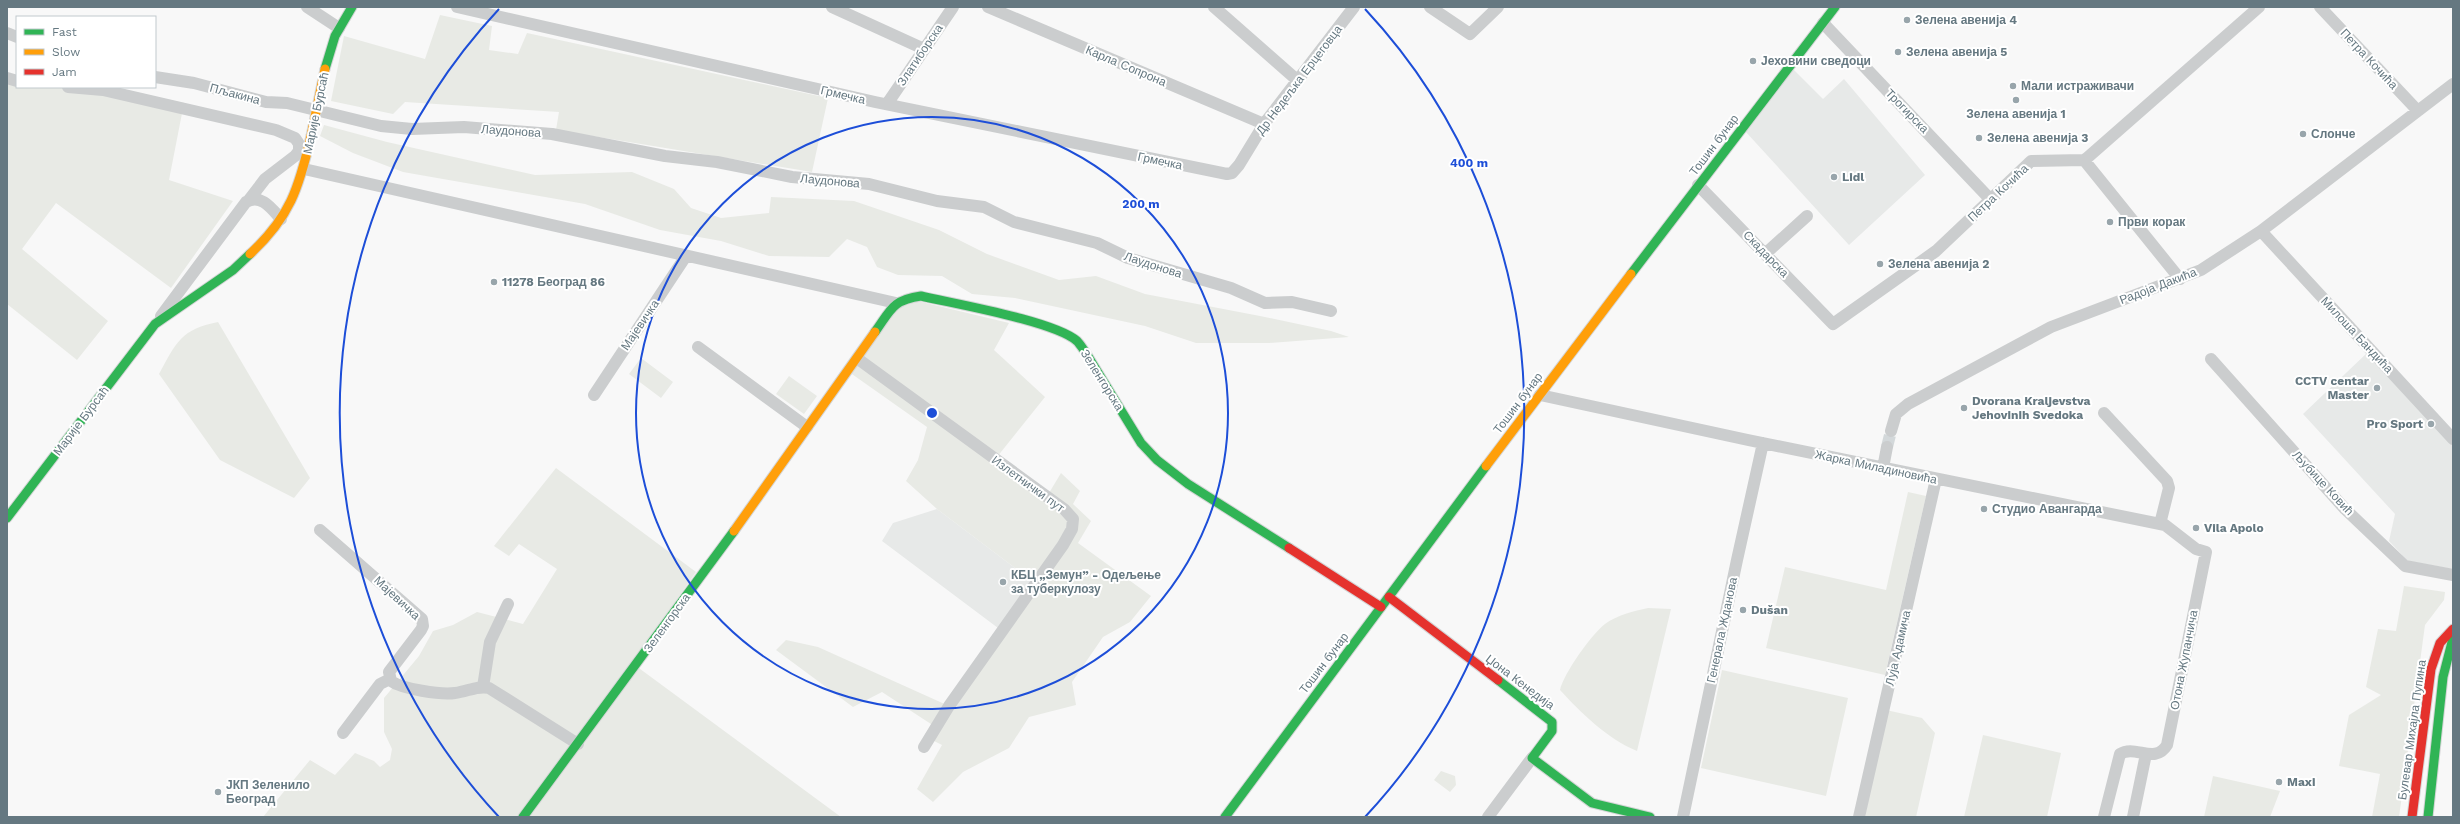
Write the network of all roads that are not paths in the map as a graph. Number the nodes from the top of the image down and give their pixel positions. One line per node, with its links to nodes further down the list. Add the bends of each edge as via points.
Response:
1 (307, 7): 15 (street)
2 (352, 7): 15 (street, Марије Бурсаћ)
3 (456, 7): 21 (street, Грмечка)
4 (832, 7): 16 (street)
5 (953, 7): 16 (street, Златиборска)
6 (988, 7): 24 (street, Карла Сопрона)
7 (1214, 7): 18 (street)
8 (1354, 7): 18 (street, Др Недељка Ерцеговца)
9 (1430, 7): 10 (street, via 1470,34)
10 (1498, 7)
11 (1835, 7): 14 (street, Тошин бунар)
12 (2259, 7): 25 (street)
13 (2320, 7): 23 (street, Петра Кочића)
14 (1823, 23): 28 (street, Тошин бунар); 29 (street, Трогирска)
15 (339, 28): 26 (street, Марије Бурсаћ, bridge, via 325,69)
16 (924, 49): 21 (street, Златиборска)
17 (156, 77): 22 (street, Пљакина, via 194,83 266,102 287,103)
18 (1297, 80): 24 (street, Др Недељка Ерцеговца)
19 (2453, 84): 23 (street, Радоја Дакића)
20 (80, 88): 30 (street, Марије Бурсаћ, via 103,90 276,130 295,138 300,144 297,153 265,179)
21 (887, 104): 27 (street, Грмечка, via 1221,174)
22 (315, 110): 38 (street, Лаудонова, via 381,126 412,129 464,127 552,134 649,154 716,162 792,177 869,184 937,201 984,207 1014,222 1097,243 1128,258 1231,288 1264,303 1292,302)
23 (2418, 111): 33 (street, Радоја Дакића)
24 (1264, 124): 27 (street, Др Недељка Ерцеговца)
25 (2084, 160): 29 (street, Петра Кочића, via 2032,161); 36 (street)
26 (304, 169): 32 (street, Марије Бурсаћ); 35 (street)
27 (1232, 173)
28 (1698, 185): 34 (street, Скадарска); 44 (street, Тошин бунар)
29 (1990, 199): 40 (street, Петра Кочића, via 1936,251)
30 (249, 200): 32 (street, via 264,202); 39 (street, Марије Бурсаћ, via 240,207)
31 (1807, 216): 34 (street)
32 (281, 219): 39 (street, Марије Бурсаћ, via 266,239 234,270)
33 (2261, 231): 36 (street, Радоја Дакића, via 2226,255); 49 (street, Милоша Бандића)
34 (1765, 254): 40 (street, Скадарска)
35 (686, 256): 37 (street); 45 (street, Мајевичка)
36 (2180, 279): 48 (street, Радоја Дакића, via 2051,327 2001,353 1908,404 1896,414)
37 (896, 303): 42 (street, Зеленгорска); 61 (street, Зеленгорска, via 905,298 929,298 1042,325 1077,341 1141,443 1157,460 1188,484)
38 (1330, 311)
39 (155, 324): 54 (street, Марије Бурсаћ)
40 (1833, 324)
41 (698, 347): 47 (street)
42 (858, 359): 47 (street, Зеленгорска); 68 (street, Излетнички пут, via 1064,509 1073,519 1072,529 1063,545 949,706)
43 (2211, 359): 58 (street, Љубице Ковић, via 2345,509 2378,538 2399,562 2405,566)
44 (1540, 394): 50 (street, Жарка Миладиновића); 59 (street, Тошин бунар)
45 (594, 395)
46 (2104, 413): 55 (street, via 2167,481 2169,488)
47 (807, 427): 67 (street, Зеленгорска)
48 (1891, 431)
49 (2453, 439)
50 (1763, 443): 52 (street, Жарка Миладиновића); 75 (street, Генерала Жданова)
51 (1888, 447): 52 (street)
52 (1883, 468): 53 (street, Жарка Миладиновића)
53 (1936, 479): 55 (street, Жарка Миладиновића); 76 (street, Луја Адамича)
54 (7, 518)
55 (2160, 524): 57 (street, Жарка Миладиновића, via 2170,527 2196,549)
56 (320, 530): 64 (street, Мајевичка, via 422,619 423,626 389,672)
57 (2206, 552): 69 (street, Отона Жупанчича, via 2167,745 2159,753)
58 (2453, 575)
59 (1388, 597): 61 (street, Тошин бунар); 70 (street, Џона Кенедија, via 1552,722 1552,731)
60 (508, 604): 65 (street, via 490,642)
61 (1381, 607): 72 (street, Тошин бунар)
62 (2453, 629): 79 (street, Булевар Михајла Пупина, via 2440,644 2431,669)
63 (2453, 638): 80 (street, Булевар Михајла Пупина, via 2443,677)
64 (390, 679): 65 (street, via 396,684 436,693 456,693); 66 (street, via 380,684)
65 (483, 687): 67 (street, via 494,689)
66 (343, 732)
67 (578, 744): 71 (street, Зеленгорска)
68 (924, 747)
69 (2146, 754): 77 (street, Отона Жупанчича, via 2130,751 2120,754); 78 (street)
70 (1532, 758): 73 (street); 74 (street, via 1592,803)
71 (523, 817)
72 (1225, 817)
73 (1488, 817)
74 (1650, 817)
75 (1683, 817)
76 (1859, 817)
77 (2104, 817)
78 (2133, 817)
79 (2412, 817)
80 (2428, 817)

